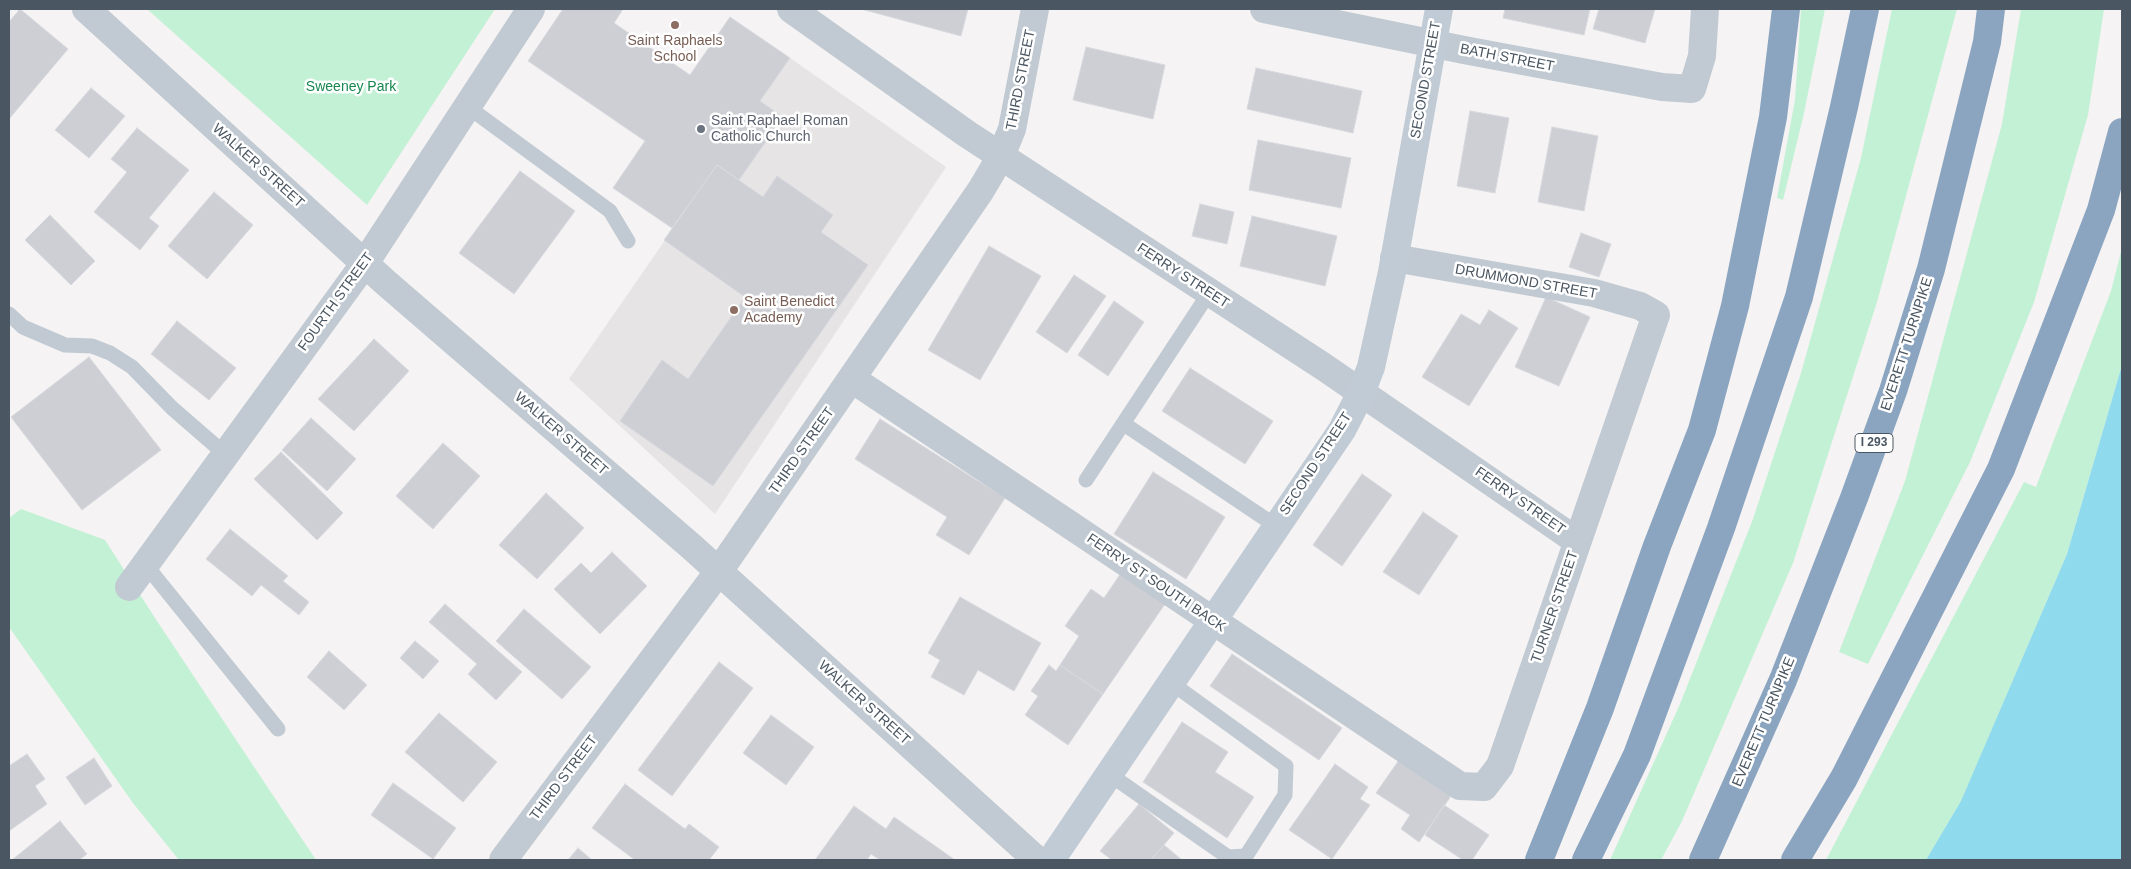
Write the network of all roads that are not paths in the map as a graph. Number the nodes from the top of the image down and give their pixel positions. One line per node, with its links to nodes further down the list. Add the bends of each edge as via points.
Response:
1 (86, 9): 17 (street, WALKER STREET)
2 (531, 9): 12 (street, FOURTH STREET)
3 (1035, 9): 14 (street, THIRD STREET, via 1012,129)
4 (1264, 9): 11 (street, BATH STREET)
5 (1439, 9): 11 (main road, SECOND STREET)
6 (1705, 9): 11 (street, BATH STREET, via 1702,56 1692,89 1662,87)
7 (1786, 9): 40 (highway, via 1773,117 1734,306 1702,430 1600,708)
8 (1865, 9): 41 (highway, via 1800,297 1722,528 1638,756)
9 (1991, 9): 42 (highway, EVERETT TURNPIKE / I 293, via 1988,42 1931,269 1893,391 1783,680)
10 (799, 12): 14 (street, FERRY STREET)
11 (1433, 43): 16 (main road, SECOND STREET)
12 (468, 107): 15 (lane, via 610,211); 17 (street, FOURTH STREET)
13 (2122, 132): 43 (highway, via 2101,210 2001,469 1844,778)
14 (1001, 156): 18 (street, FERRY STREET); 21 (street, THIRD STREET)
15 (628, 240)
16 (1394, 258): 20 (street, DRUMMOND STREET, via 1594,293 1640,306); 22 (main road, SECOND STREET, via 1371,367)
17 (365, 263): 24 (street, FOURTH STREET); 29 (street, WALKER STREET)
18 (1209, 293): 22 (street, FERRY STREET); 23 (lane)
19 (9, 314): 24 (lane, via 23,327 66,345 92,346 132,367 172,408)
20 (1656, 315): 27 (street, TURNER STREET)
21 (852, 379): 29 (street, THIRD STREET); 31 (street, FERRY ST SOUTH BACK)
22 (1361, 394): 26 (main road, SECOND STREET, via 1342,430); 27 (street, FERRY STREET)
23 (1124, 424): 25 (lane); 26 (lane)
24 (225, 454): 28 (street, FOURTH STREET)
25 (1086, 480)
26 (1276, 526): 31 (main road, SECOND STREET)
27 (1578, 542): 35 (street, TURNER STREET, via 1500,766 1484,787)
28 (145, 564): 30 (street, FOURTH STREET); 33 (lane)
29 (719, 571): 37 (street, THIRD STREET); 38 (street, WALKER STREET)
30 (129, 586)
31 (1211, 621): 32 (main road, SECOND STREET); 35 (street, FERRY ST SOUTH BACK)
32 (1170, 682): 34 (main road, SECOND STREET); 36 (lane, via 1286,766 1286,795)
33 (278, 729)
34 (1109, 774): 36 (lane, via 1228,857); 39 (main road, SECOND STREET)
35 (1460, 786)
36 (1249, 858)
37 (502, 860)
38 (1036, 860)
39 (1050, 860)
40 (1539, 860)
41 (1586, 860)
42 (1703, 860)
43 (1795, 860)

